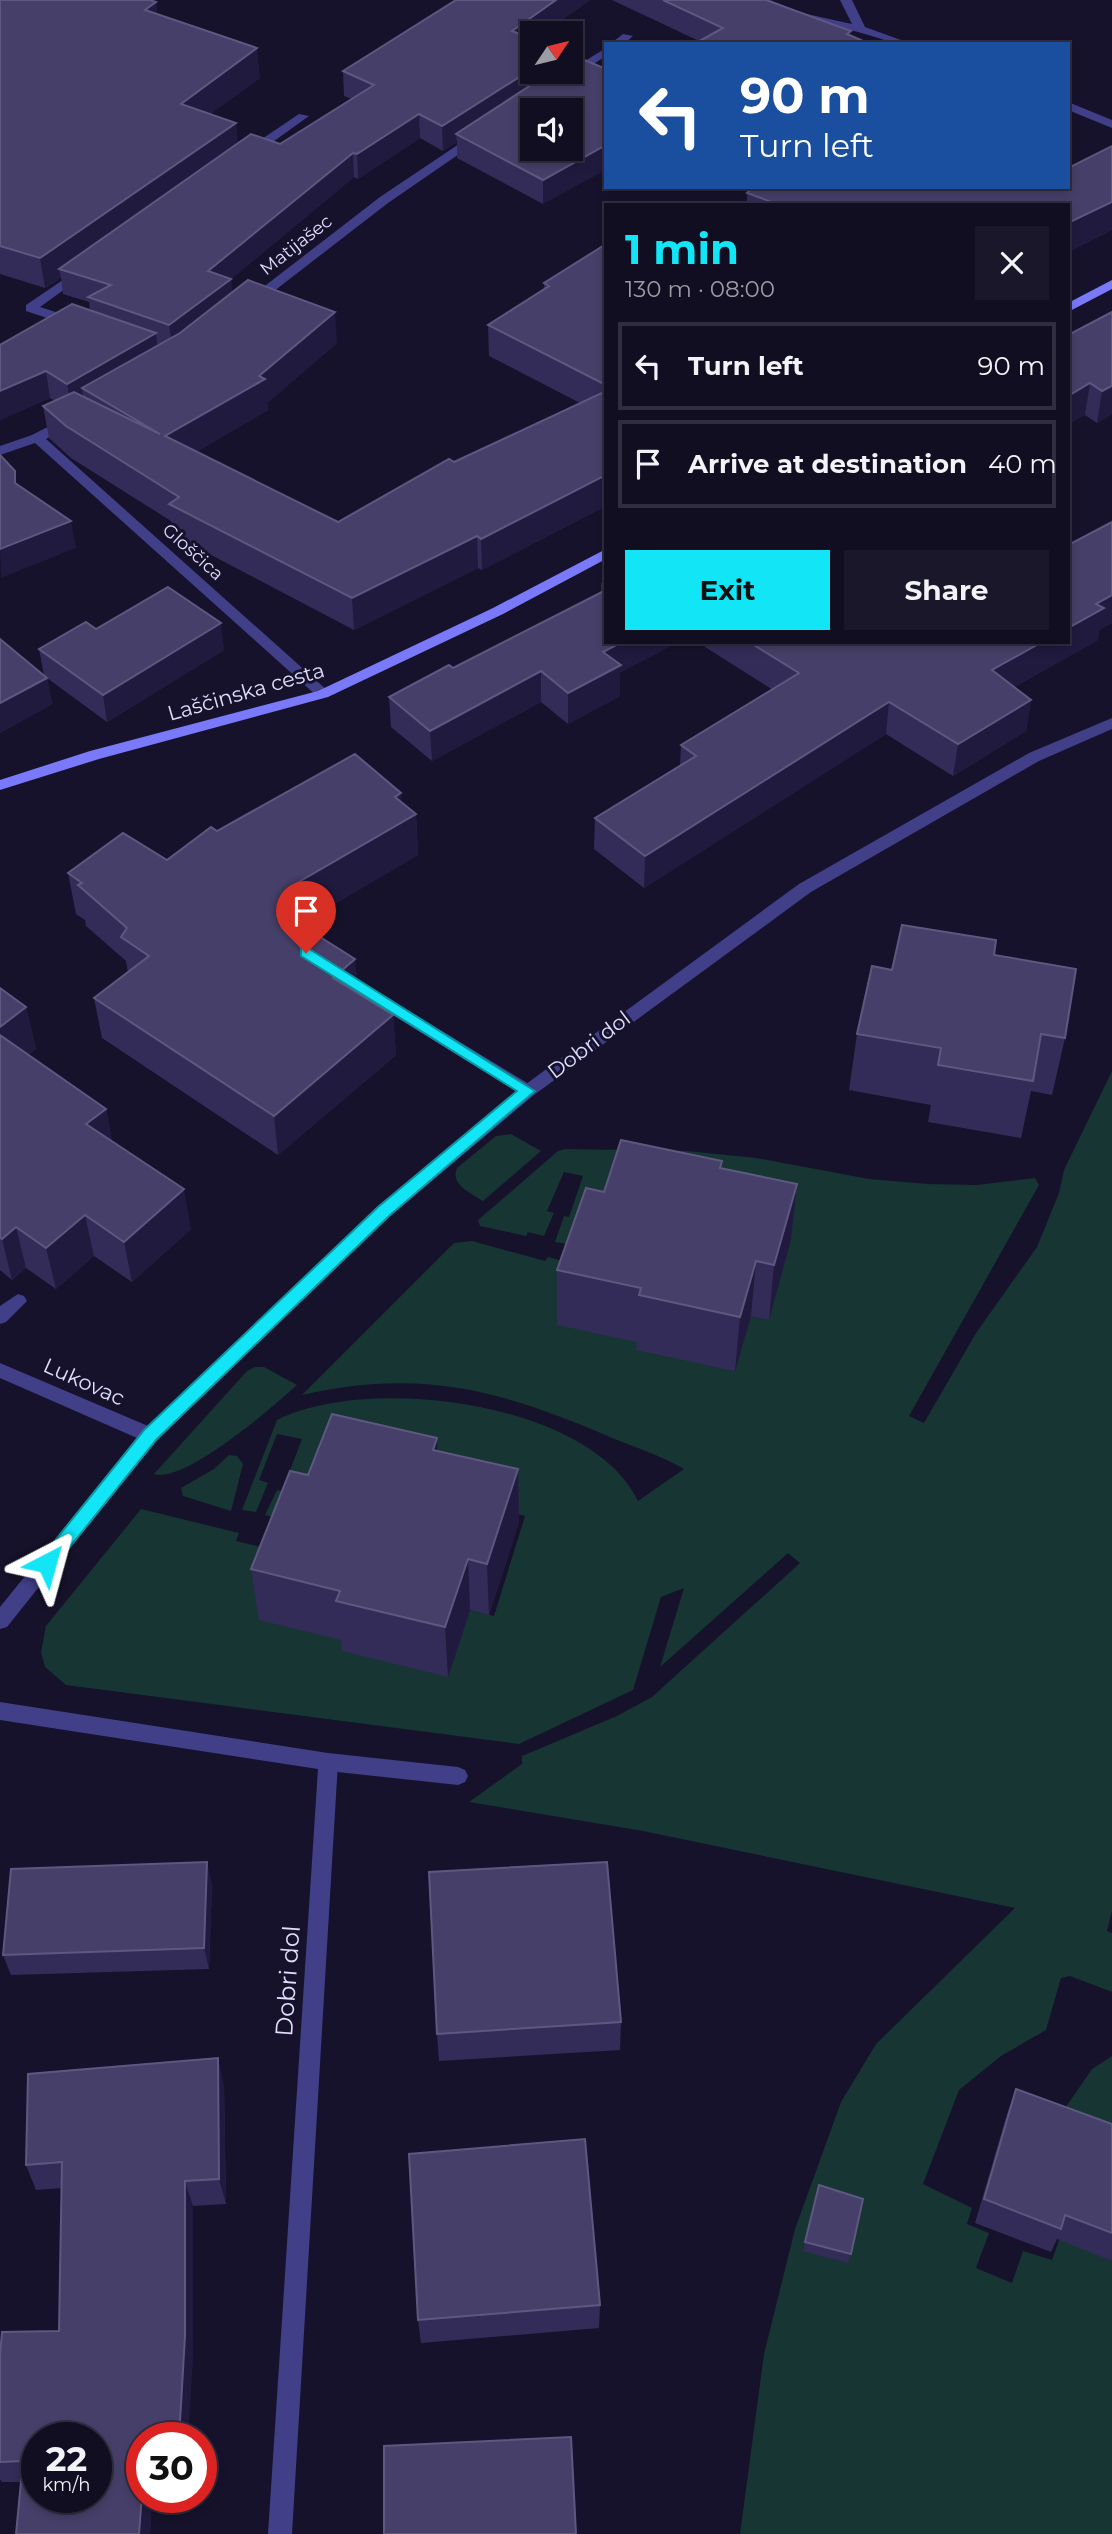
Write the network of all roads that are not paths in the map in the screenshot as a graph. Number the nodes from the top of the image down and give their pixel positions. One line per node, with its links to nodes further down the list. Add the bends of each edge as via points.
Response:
1 (760, 0): 3 (street, via 799,16)
2 (846, 0): 3 (street)
3 (860, 29): 6 (street)
4 (627, 36): 5 (street)
5 (619, 42)
6 (900, 42)
7 (604, 52): 8 (street)
8 (583, 66)
9 (1070, 107): 11 (street)
10 (303, 116): 13 (street)
11 (1112, 124)
12 (484, 133): 17 (street, Matijašec, via 384,200)
13 (235, 164)
14 (87, 268): 18 (street, via 30,307)
15 (1112, 284): 16 (main road)
16 (1070, 307)
17 (244, 308)
18 (92, 329)
19 (84, 411): 20 (street)
20 (37, 438): 21 (street); 23 (street, Gloščica)
21 (0, 451)
22 (604, 554): 23 (main road, Laščinska cesta, via 498,611)
23 (323, 694): 25 (main road, Laščinska cesta)
24 (1112, 723): 27 (street, Dobri dol, via 1034,757 804,888)
25 (0, 785)
26 (317, 960): 27 (street)
27 (528, 1091): 31 (street, Dobri dol, via 384,1212)
28 (18, 1301): 29 (street)
29 (0, 1317)
30 (0, 1370): 31 (street, Lukovac)
31 (150, 1435): 32 (street, Dobri dol)
32 (0, 1621)
33 (0, 1711): 34 (street)
34 (328, 1762): 35 (street); 36 (street, Dobri dol)
35 (458, 1776)
36 (279, 2534)

